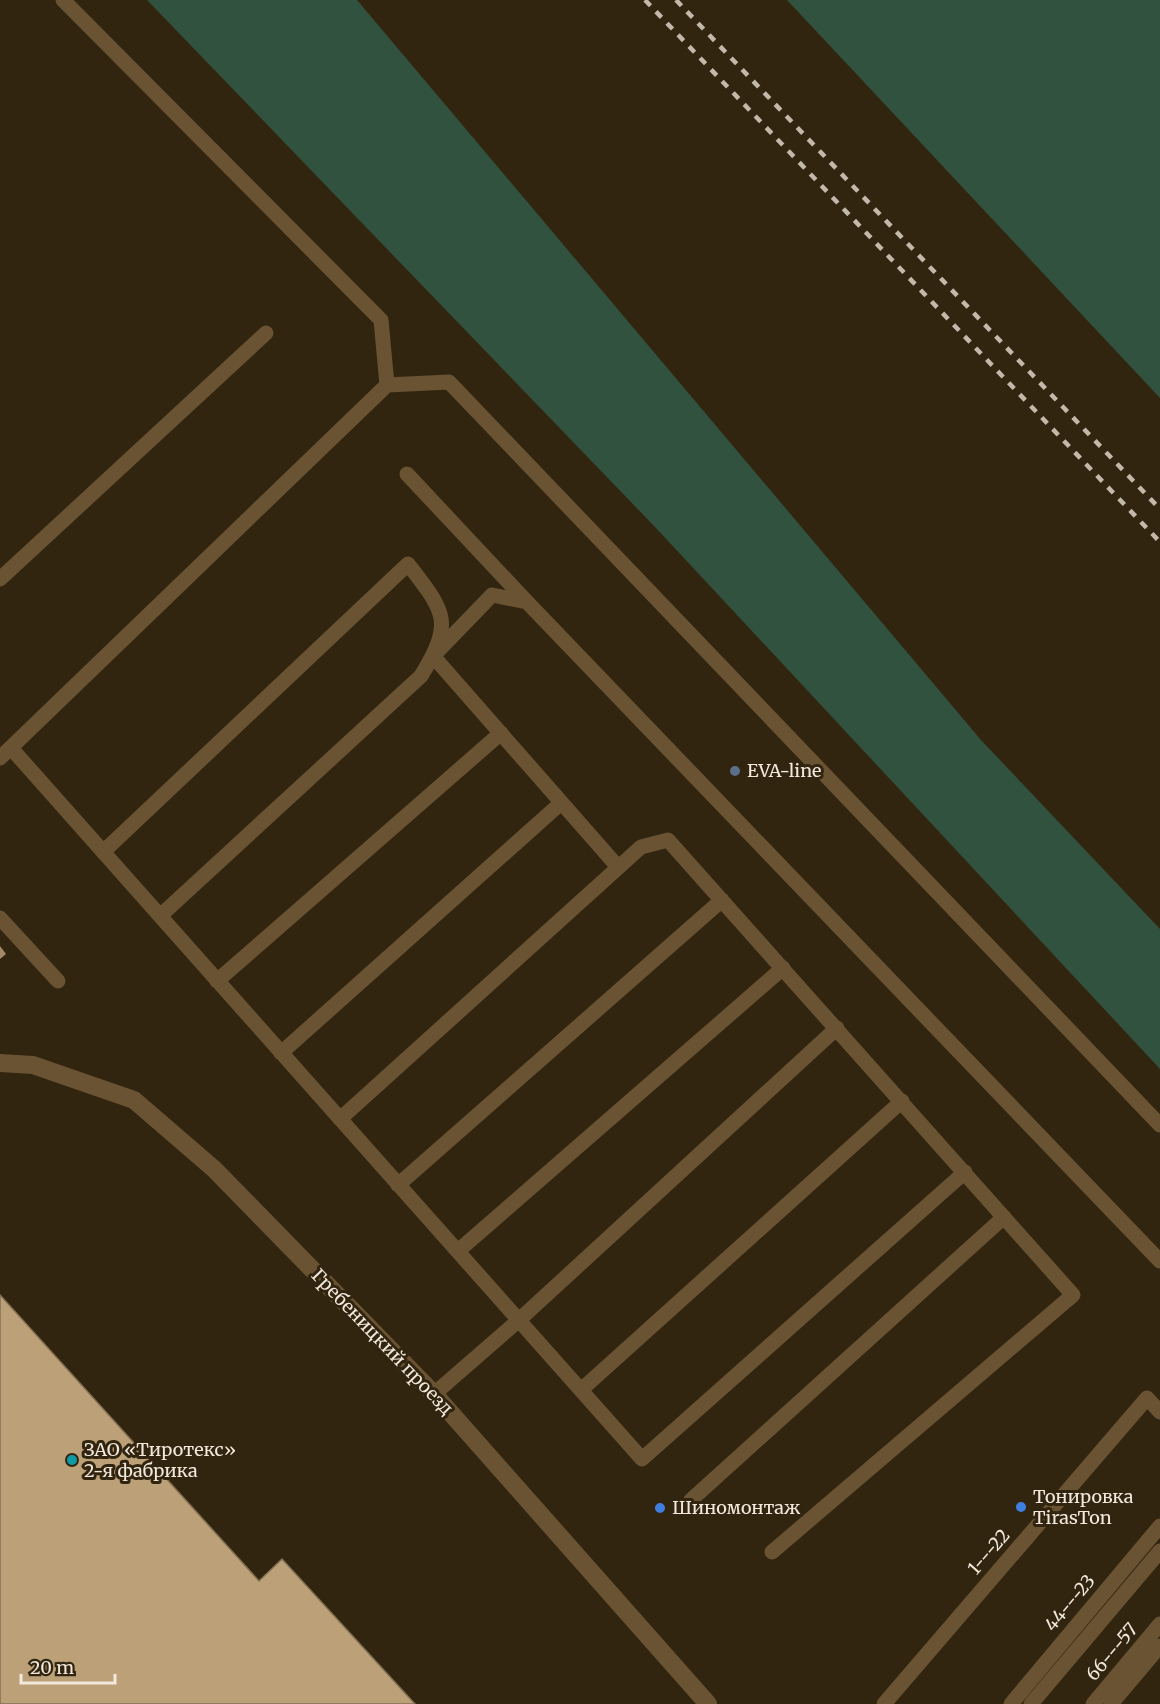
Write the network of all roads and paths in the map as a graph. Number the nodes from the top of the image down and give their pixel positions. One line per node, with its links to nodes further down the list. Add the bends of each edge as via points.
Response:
1 (63, 0): 3 (lane, via 381,320)
2 (266, 333): 5 (lane)
3 (387, 385): 9 (lane); 24 (lane, via 448,382)
4 (407, 474): 6 (lane)
5 (0, 579)
6 (527, 602): 7 (lane, via 492,595); 29 (lane)
7 (433, 656): 8 (lane); 11 (lane, via 442,630 439,605 408,564); 14 (lane, via 421,675)
8 (501, 734): 10 (lane); 18 (lane)
9 (3, 753): 11 (lane)
10 (561, 803): 12 (lane); 20 (lane)
11 (103, 852): 14 (lane)
12 (618, 867): 13 (lane, via 641,847 668,840); 23 (lane)
13 (722, 900): 16 (lane); 26 (lane)
14 (160, 916): 18 (lane)
15 (0, 918): 17 (lane)
16 (783, 968): 19 (lane); 28 (lane)
17 (58, 981)
18 (217, 981): 20 (lane)
19 (837, 1028): 22 (lane); 30 (lane)
20 (281, 1053): 23 (lane)
21 (0, 1063): 32 (street, Гребеницкий проезд, via 33,1065 134,1100 214,1168)
22 (902, 1101): 25 (lane); 31 (lane)
23 (340, 1119): 26 (lane)
24 (1160, 1125)
25 (965, 1172): 27 (lane); 31 (lane, via 642,1459)
26 (398, 1185): 28 (lane)
27 (1004, 1217): 34 (lane); 37 (lane, via 1072,1295)
28 (458, 1251): 30 (lane)
29 (1160, 1261)
30 (519, 1320): 31 (lane); 32 (lane)
31 (581, 1390)
32 (434, 1394): 40 (street, Гребеницкий проезд)
33 (1160, 1412): 41 (lane, 1---22, via 1147,1398)
34 (691, 1500)
35 (1160, 1526): 42 (lane, 44---23)
36 (1160, 1551): 43 (lane)
37 (772, 1552)
38 (1160, 1624): 44 (lane, 66---57)
39 (1160, 1646): 45 (lane)
40 (708, 1704)
41 (884, 1704)
42 (1011, 1704)
43 (1031, 1704)
44 (1093, 1704)
45 (1111, 1704)

